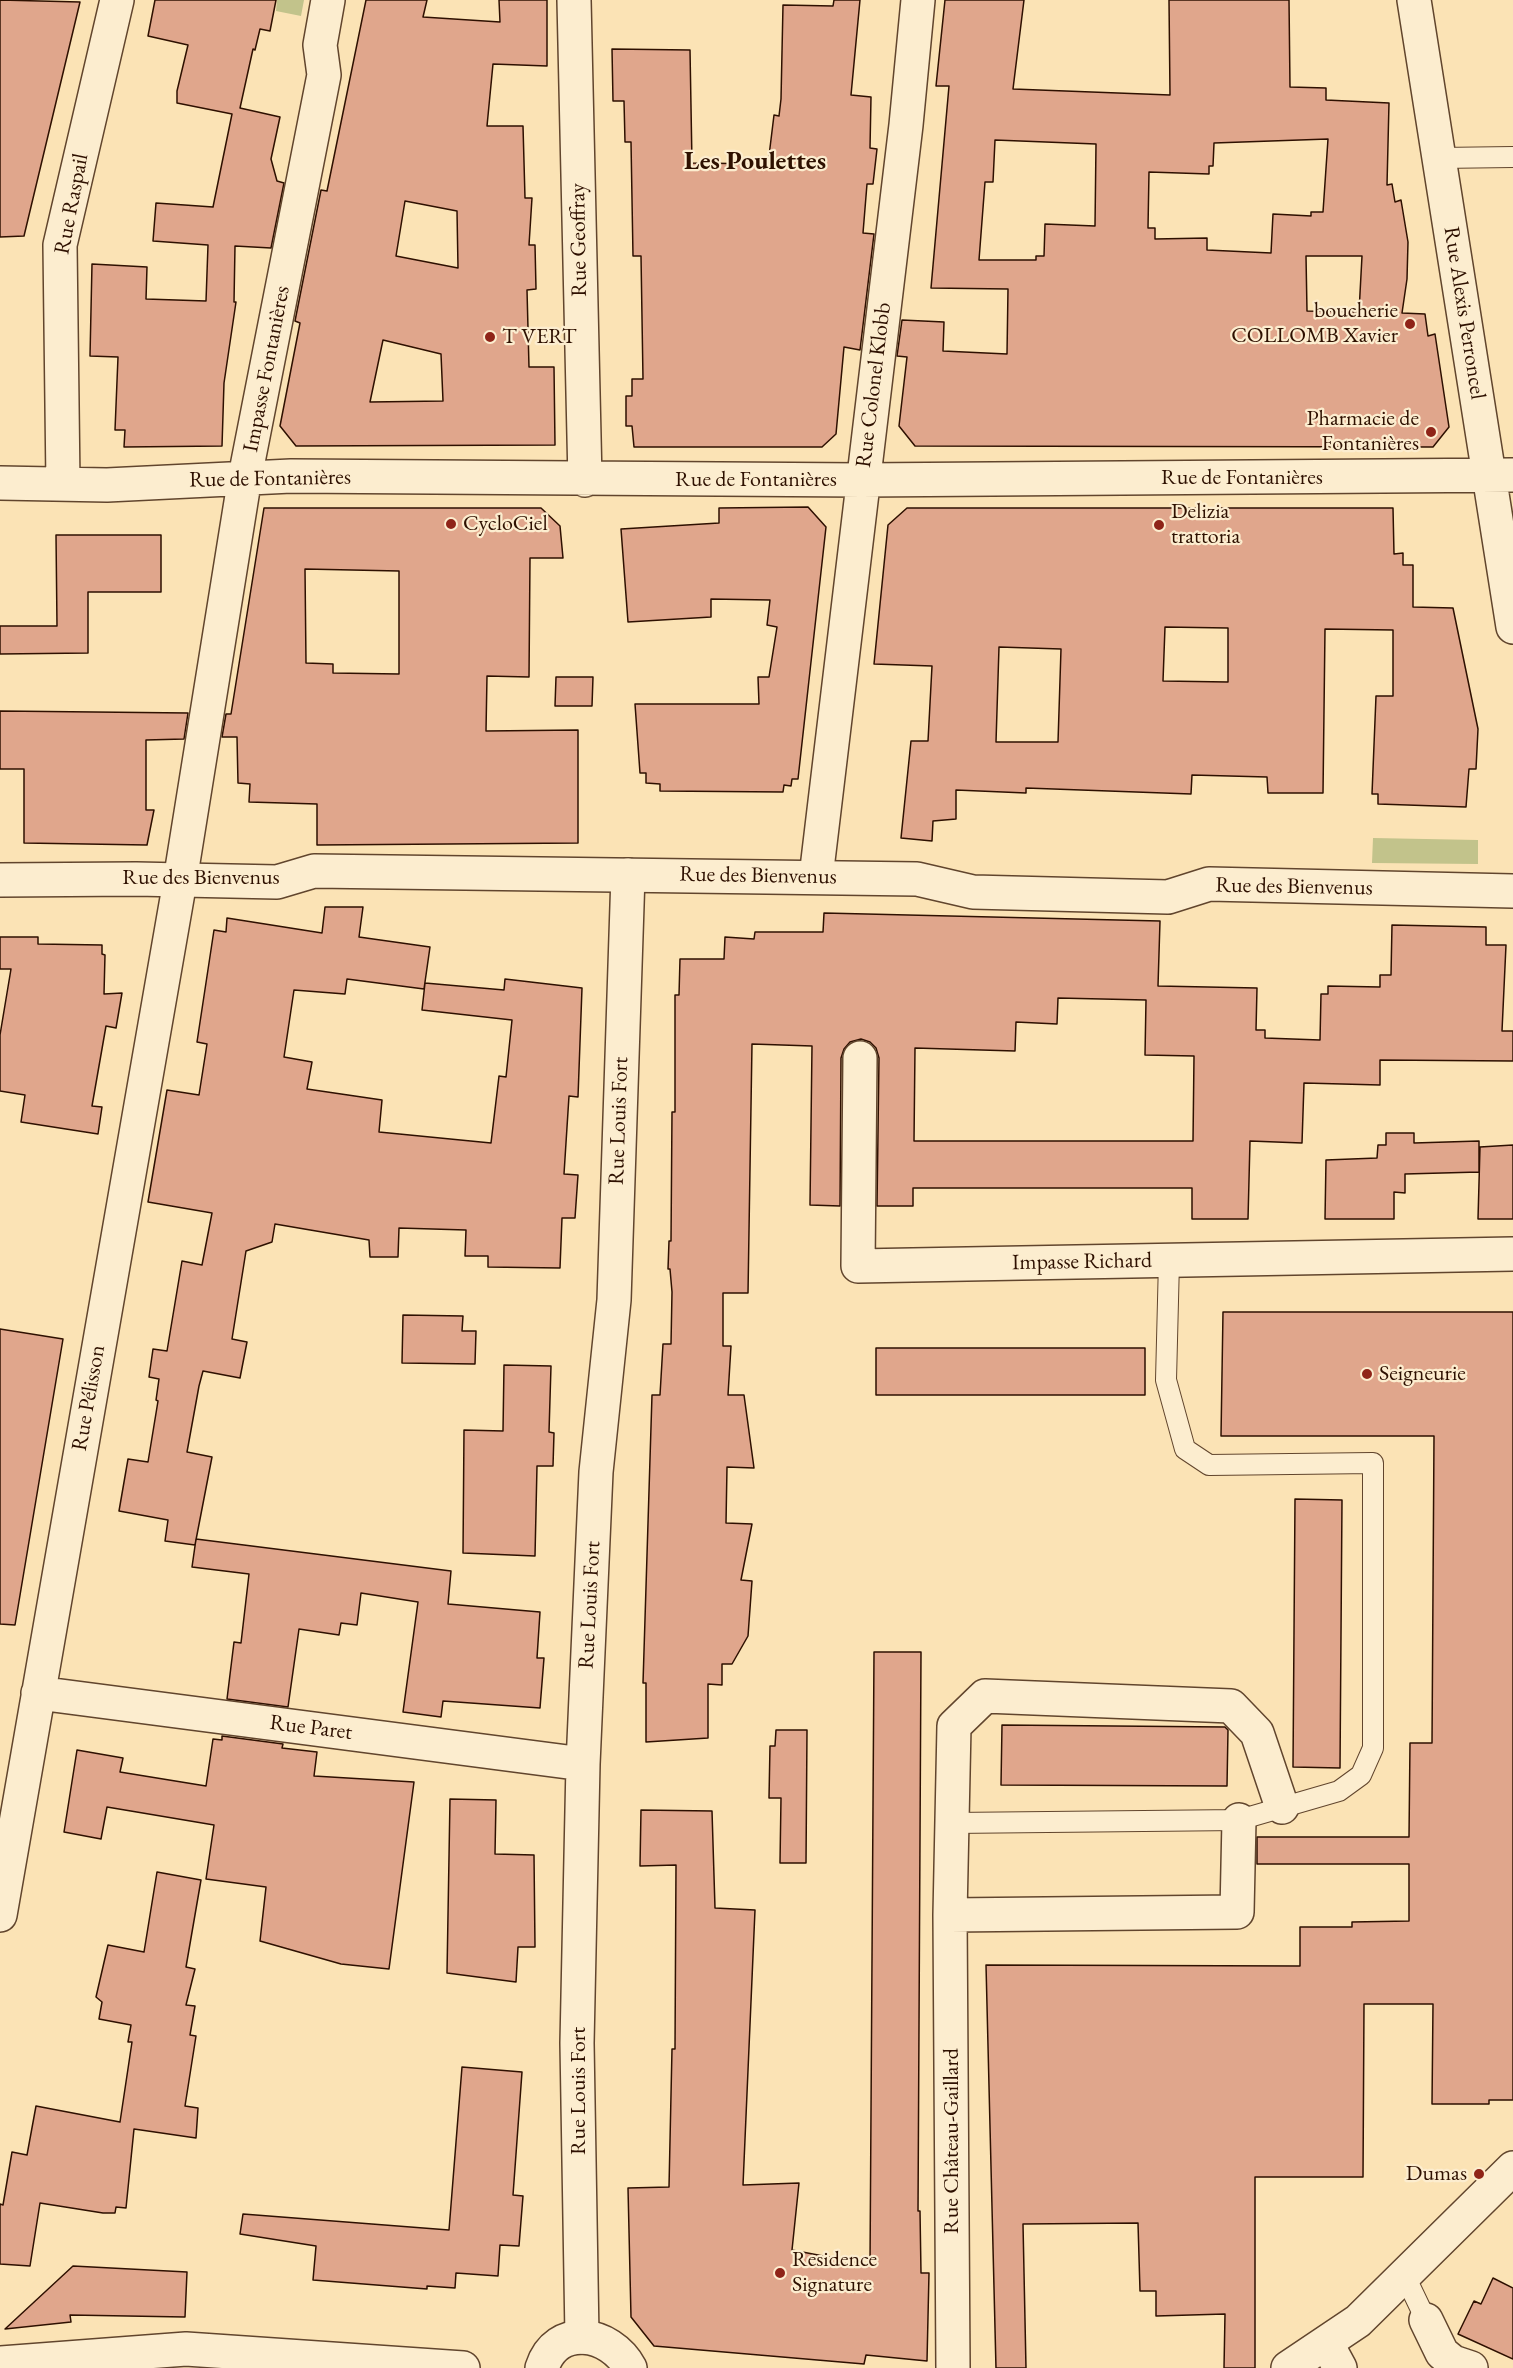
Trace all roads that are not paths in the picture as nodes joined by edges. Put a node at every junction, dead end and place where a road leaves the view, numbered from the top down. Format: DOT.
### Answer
graph roads {
  1 [pos="117,0"];
  2 [pos="328,0"];
  3 [pos="574,0"];
  4 [pos="918,0"];
  5 [pos="1414,0"];
  6 [pos="1513,157"];
  7 [pos="1439,158"];
  8 [pos="1502,476"];
  9 [pos="245,477"];
  10 [pos="585,480"];
  11 [pos="862,480"];
  12 [pos="0,483"];
  13 [pos="63,484"];
  14 [pos="1513,627"];
  15 [pos="627,875"];
  16 [pos="816,877"];
  17 [pos="0,880"];
  18 [pos="180,880"];
  19 [pos="1513,891"];
  20 [pos="860,1058"];
  21 [pos="1513,1254"];
  22 [pos="1169,1261"];
  23 [pos="38,1693"];
  24 [pos="583,1764"];
  25 [pos="1282,1807"];
  26 [pos="1239,1820"];
  27 [pos="952,1823"];
  28 [pos="0,1915"];
  29 [pos="951,1915"];
  30 [pos="1513,2168"];
  31 [pos="1405,2276"];
  32 [pos="1426,2320"];
  33 [pos="582,2337"];
  34 [pos="1333,2356"];
  35 [pos="0,2363"];
  36 [pos="463,2368"];
  37 [pos="542,2368"];
  38 [pos="630,2368"];
  39 [pos="953,2368"];
  40 [pos="1288,2368"];
  41 [pos="1471,2368"];
  1 -- 13 [label="street, Rue Raspail"];
  2 -- 9 [label="street, Impasse Fontanières"];
  3 -- 10 [label="street, Rue Geoffray"];
  4 -- 11 [label="street, Rue Colonel Klobb"];
  5 -- 7 [label="street, Rue Alexis Perroncel"];
  6 -- 7 [label="lane"];
  7 -- 8 [label="street, Rue Alexis Perroncel"];
  8 -- 11 [label="street, Rue de Fontanières"];
  8 -- 14 [label="street, Rue Alexis Perroncel"];
  9 -- 10 [label="street, Rue de Fontanières"];
  9 -- 13 [label="street, Rue de Fontanières"];
  9 -- 18 [label="street, Impasse Fontanières"];
  10 -- 11 [label="street, Rue de Fontanières"];
  11 -- 16 [label="street, Rue Colonel Klobb"];
  12 -- 13 [label="street, Rue de Fontanières"];
  15 -- 16 [label="street, Rue des Bienvenus"];
  15 -- 18 [label="street, Rue des Bienvenus"];
  15 -- 24 [label="street, Rue Louis Fort"];
  16 -- 19 [label="street, Rue des Bienvenus"];
  17 -- 18 [label="street, Rue des Bienvenus"];
  18 -- 23 [label="street, Rue Pélisson"];
  20 -- 22 [label="street, Impasse Richard"];
  21 -- 22 [label="street, Impasse Richard"];
  22 -- 25 [label="lane"];
  23 -- 24 [label="street, Rue Paret"];
  23 -- 28 [label="street, Rue Pélisson"];
  24 -- 33 [label="street, Rue Louis Fort"];
  25 -- 26 [label="lane"];
  25 -- 27 [label="street, Rue Château-Gaillard"];
  26 -- 27 [label="lane"];
  26 -- 29 [label="street"];
  27 -- 29 [label="street, Rue Château-Gaillard"];
  29 -- 39 [label="street, Rue Château-Gaillard"];
  30 -- 31 [label="street"];
  31 -- 32 [label="lane"];
  31 -- 34 [label="street"];
  32 -- 41 [label="street"];
  33 -- 37 [label="street"];
  33 -- 38 [label="street"];
  34 -- 40 [label="street"];
  35 -- 36 [label="street"];
}
